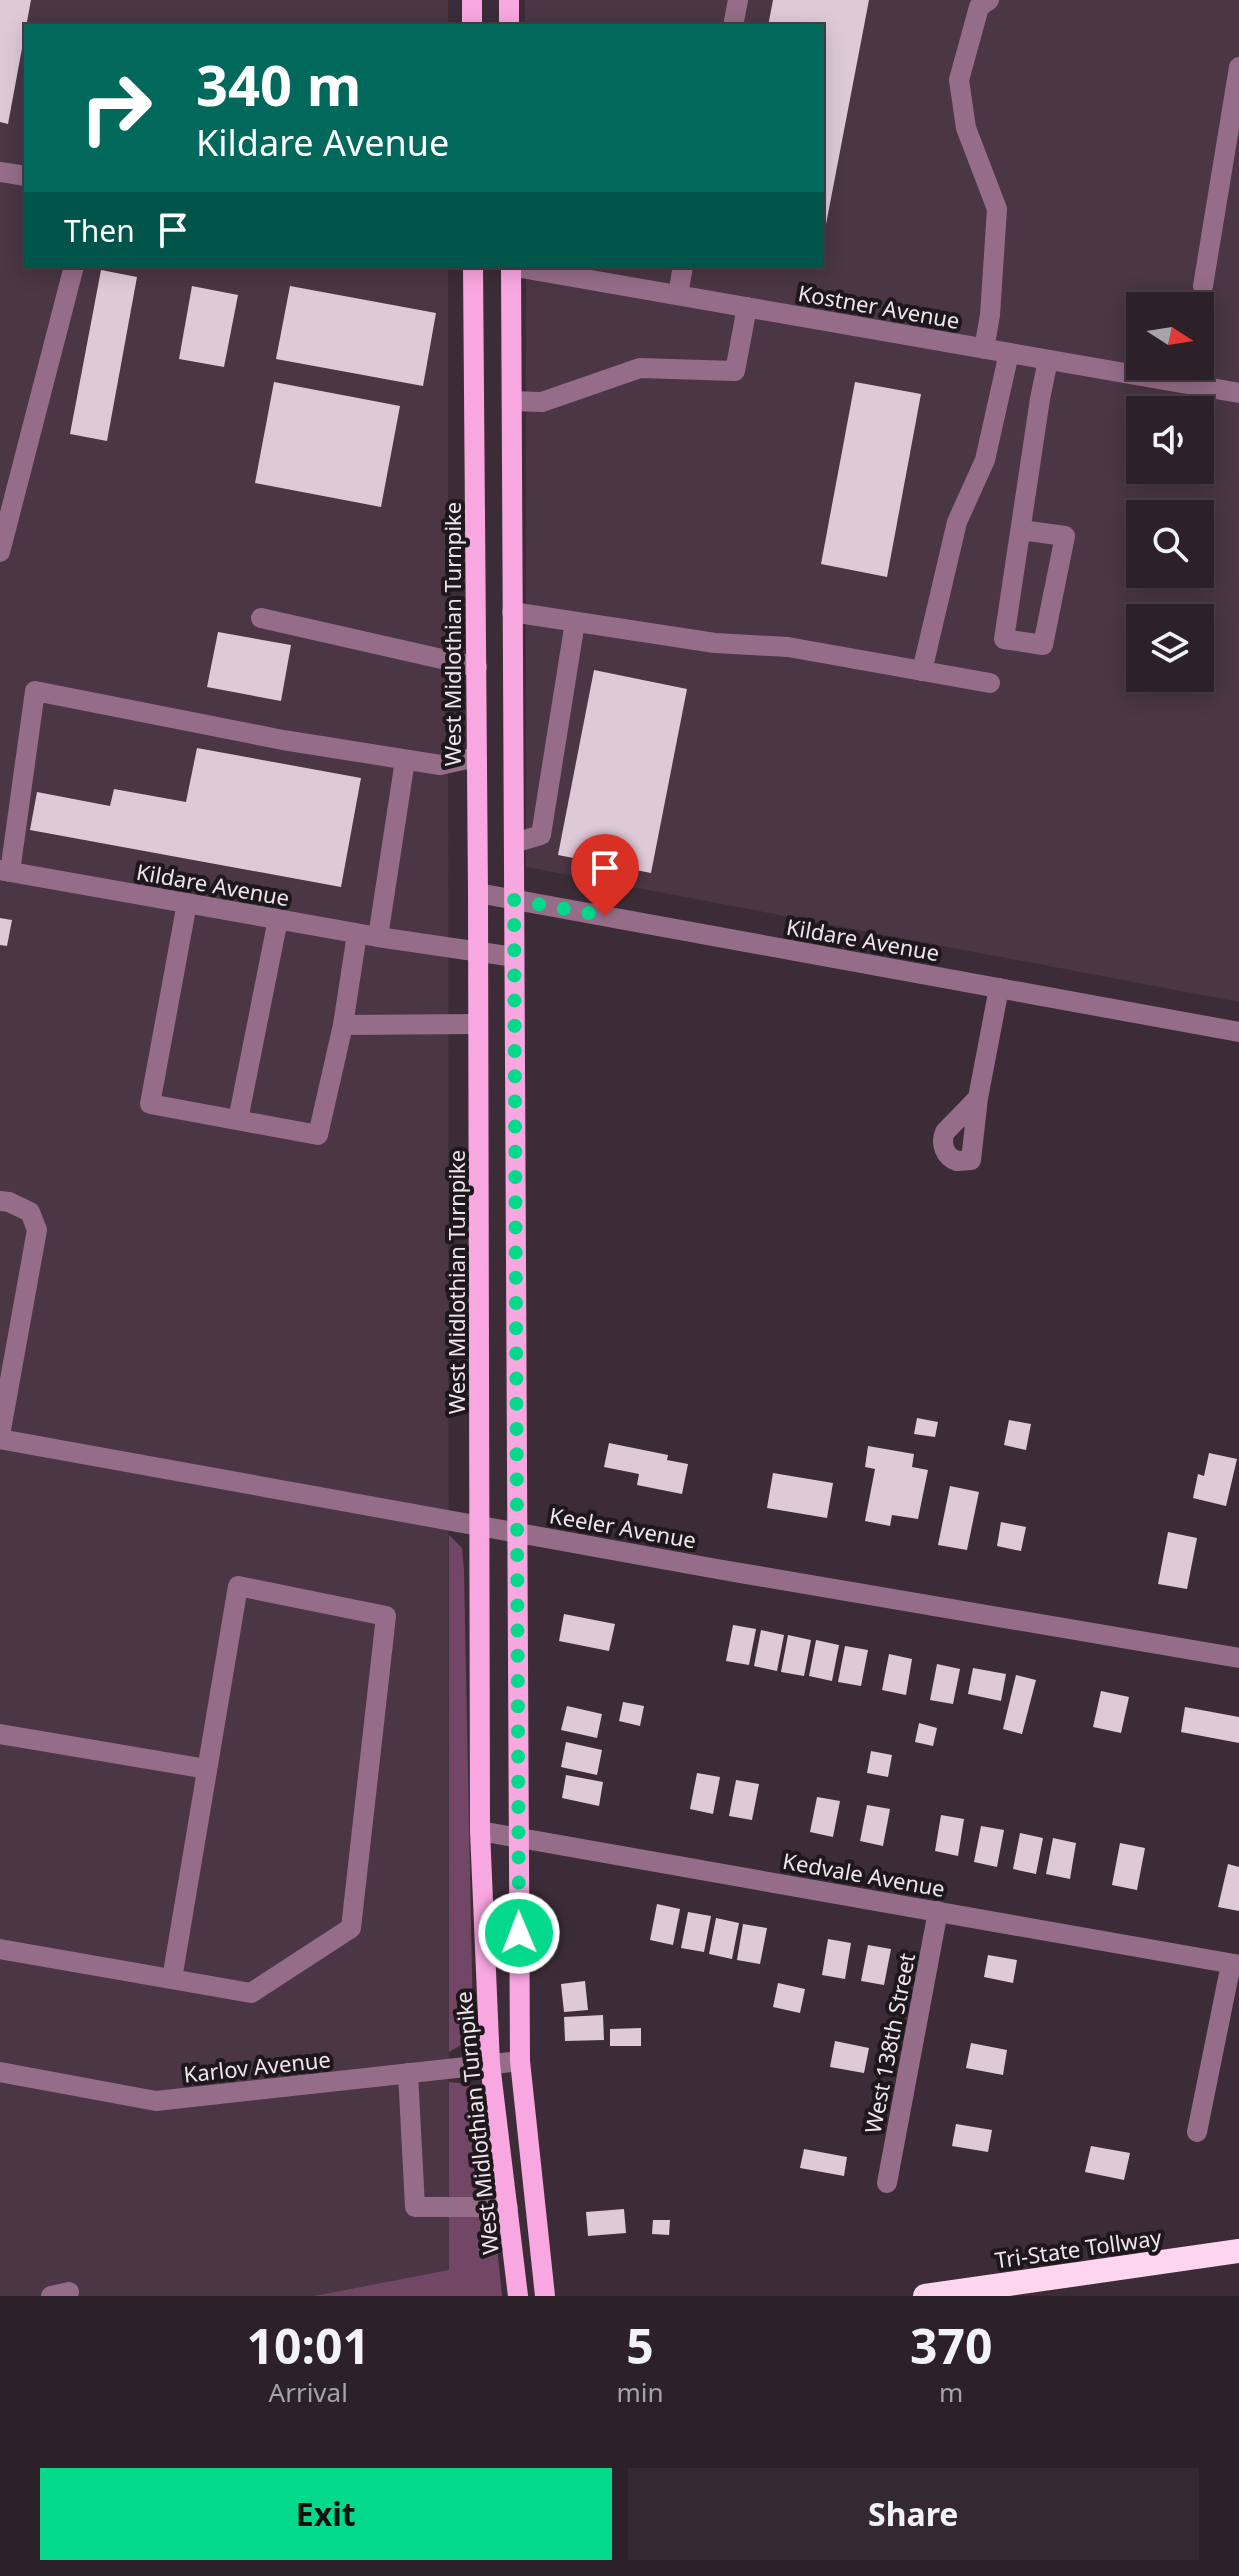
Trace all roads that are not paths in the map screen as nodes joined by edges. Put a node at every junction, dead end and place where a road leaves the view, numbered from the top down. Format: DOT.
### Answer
graph roads {
  1 [pos="472,0"];
  2 [pos="509,0"];
  3 [pos="738,0"];
  4 [pos="989,0"];
  5 [pos="472,24"];
  6 [pos="509,24"];
  7 [pos="733,24"];
  8 [pos="1239,67"];
  9 [pos="1233,144"];
  10 [pos="0,172"];
  11 [pos="24,176"];
  12 [pos="73,268"];
  13 [pos="473,268"];
  14 [pos="511,268"];
  15 [pos="523,268"];
  16 [pos="683,268"];
  17 [pos="1203,286"];
  18 [pos="678,295"];
  19 [pos="747,307"];
  20 [pos="984,349"];
  21 [pos="1009,353"];
  22 [pos="1048,360"];
  23 [pos="1239,393"];
  24 [pos="512,401"];
  25 [pos="1021,530"];
  26 [pos="0,552"];
  27 [pos="512,612"];
  28 [pos="261,618"];
  29 [pos="575,622"];
  30 [pos="477,667"];
  31 [pos="922,671"];
  32 [pos="990,683"];
  33 [pos="477,757"];
  34 [pos="405,760"];
  35 [pos="514,843"];
  36 [pos="5,871"];
  37 [pos="478,893"];
  38 [pos="514,900"];
  39 [pos="187,903"];
  40 [pos="278,919"];
  41 [pos="357,934"];
  42 [pos="378,937"];
  43 [pos="478,952"];
  44 [pos="514,957"];
  45 [pos="999,988"];
  46 [pos="478,1024"];
  47 [pos="343,1025"];
  48 [pos="1239,1032"];
  49 [pos="978,1098"];
  50 [pos="238,1120"];
  51 [pos="0,1201"];
  52 [pos="0,1437"];
  53 [pos="481,1526"];
  54 [pos="517,1532"];
  55 [pos="1239,1658"];
  56 [pos="0,1734"];
  57 [pos="207,1769"];
  58 [pos="480,1831"];
  59 [pos="517,1837"];
  60 [pos="938,1911"];
  61 [pos="0,1949"];
  62 [pos="1235,1964"];
  63 [pos="172,1979"];
  64 [pos="520,2061"];
  65 [pos="490,2064"];
  66 [pos="0,2072"];
  67 [pos="408,2073"];
  68 [pos="1197,2132"];
  69 [pos="887,2183"];
  70 [pos="508,2207"];
  71 [pos="1239,2251"];
  72 [pos="518,2296"];
  73 [pos="545,2296"];
  74 [pos="925,2296"];
  1 -- 5 [label="main road"];
  2 -- 6 [label="main road"];
  3 -- 7 [label="street"];
  4 -- 20 [label="street"];
  8 -- 9 [label="street"];
  9 -- 17 [label="street"];
  10 -- 11 [label="street"];
  12 -- 26 [label="street"];
  13 -- 30 [label="main road, West Midlothian Turnpike"];
  14 -- 24 [label="main road"];
  15 -- 18 [label="street, Kostner Avenue"];
  16 -- 18 [label="street"];
  18 -- 19 [label="street, Kostner Avenue"];
  19 -- 20 [label="street, Kostner Avenue"];
  19 -- 24 [label="street"];
  20 -- 21 [label="street, Kostner Avenue"];
  21 -- 22 [label="street, Kostner Avenue"];
  21 -- 31 [label="street"];
  22 -- 23 [label="street, Kostner Avenue"];
  22 -- 25 [label="street"];
  24 -- 27 [label="main road"];
  25 -- 25 [label="street"];
  27 -- 29 [label="street"];
  27 -- 35 [label="main road"];
  28 -- 30 [label="street"];
  29 -- 31 [label="street"];
  29 -- 35 [label="street"];
  30 -- 33 [label="main road, West Midlothian Turnpike"];
  31 -- 32 [label="street"];
  33 -- 34 [label="street"];
  33 -- 37 [label="main road, West Midlothian Turnpike"];
  34 -- 36 [label="street"];
  34 -- 42 [label="street"];
  35 -- 38 [label="main road"];
  36 -- 39 [label="street, Kildare Avenue"];
  37 -- 38 [label="street, Kildare Avenue"];
  37 -- 43 [label="main road, West Midlothian Turnpike"];
  38 -- 44 [label="main road"];
  38 -- 45 [label="street, Kildare Avenue"];
  39 -- 40 [label="street, Kildare Avenue"];
  39 -- 50 [label="street"];
  40 -- 41 [label="street, Kildare Avenue"];
  40 -- 50 [label="street"];
  41 -- 42 [label="street, Kildare Avenue"];
  41 -- 47 [label="street"];
  42 -- 43 [label="street, Kildare Avenue"];
  43 -- 44 [label="street, Kildare Avenue"];
  43 -- 46 [label="main road, West Midlothian Turnpike"];
  44 -- 54 [label="main road"];
  45 -- 48 [label="street, Kildare Avenue"];
  45 -- 49 [label="street"];
  46 -- 47 [label="street"];
  46 -- 53 [label="main road, West Midlothian Turnpike"];
  47 -- 50 [label="street"];
  51 -- 52 [label="street"];
  52 -- 53 [label="street, Keeler Avenue"];
  53 -- 54 [label="street, Keeler Avenue"];
  53 -- 58 [label="main road, West Midlothian Turnpike"];
  54 -- 55 [label="street, Keeler Avenue"];
  54 -- 59 [label="main road"];
  56 -- 57 [label="street"];
  57 -- 63 [label="street"];
  57 -- 63 [label="street"];
  58 -- 59 [label="street, Kedvale Avenue"];
  58 -- 65 [label="main road, West Midlothian Turnpike"];
  59 -- 60 [label="street, Kedvale Avenue"];
  59 -- 64 [label="main road"];
  60 -- 62 [label="street, Kedvale Avenue"];
  60 -- 69 [label="street, West 138th Street"];
  61 -- 63 [label="street"];
  62 -- 68 [label="street"];
  64 -- 65 [label="street, Karlov Avenue"];
  64 -- 73 [label="main road"];
  65 -- 67 [label="street, Karlov Avenue"];
  65 -- 70 [label="main road, West Midlothian Turnpike"];
  66 -- 67 [label="street, Karlov Avenue"];
  67 -- 70 [label="street"];
  70 -- 72 [label="main road, West Midlothian Turnpike"];
  71 -- 74 [label="highway, Tri-State Tollway"];
}
